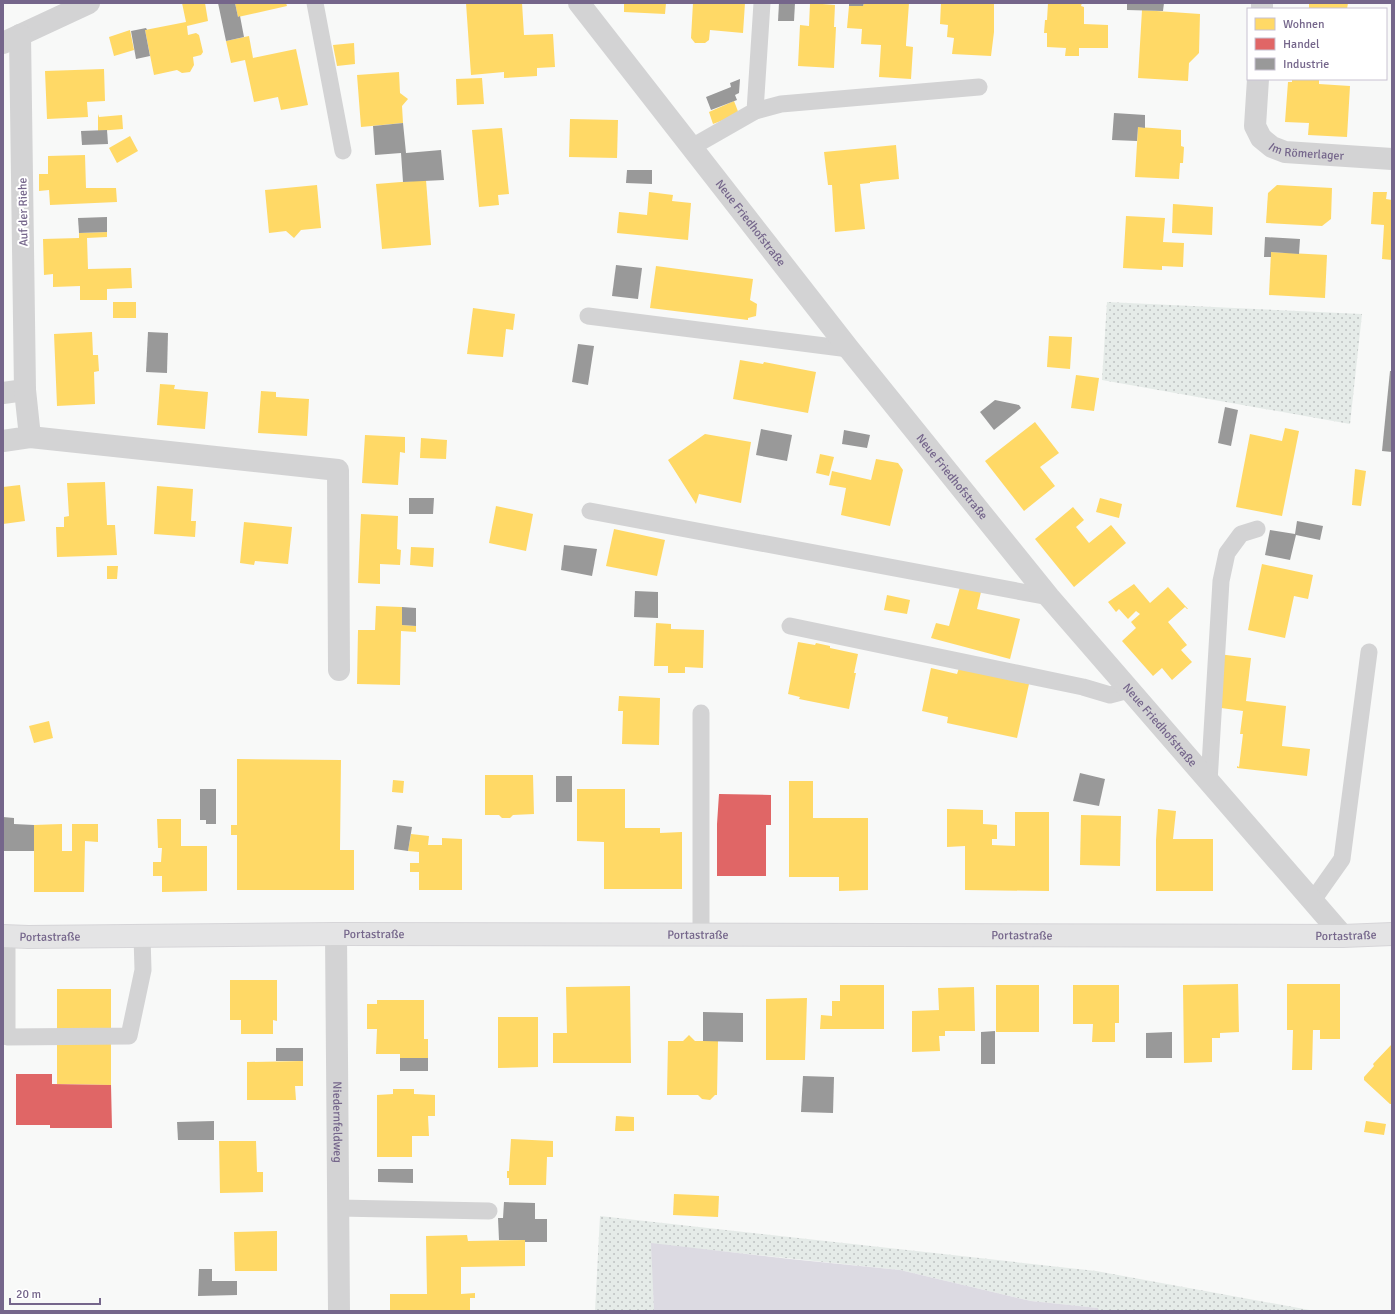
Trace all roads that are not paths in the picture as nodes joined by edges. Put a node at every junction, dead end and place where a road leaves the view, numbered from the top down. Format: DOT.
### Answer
graph roads {
  1 [pos="89,3"];
  2 [pos="315,3"];
  3 [pos="579,3"];
  4 [pos="762,3"];
  5 [pos="12,39"];
  6 [pos="1258,80"];
  7 [pos="979,87"];
  8 [pos="755,111"];
  9 [pos="692,147"];
  10 [pos="343,151"];
  11 [pos="1392,159"];
  12 [pos="588,316"];
  13 [pos="849,349"];
  14 [pos="25,390"];
  15 [pos="3,393"];
  16 [pos="30,437"];
  17 [pos="3,441"];
  18 [pos="590,511"];
  19 [pos="1257,529"];
  20 [pos="1049,597"];
  21 [pos="790,626"];
  22 [pos="1369,652"];
  23 [pos="339,670"];
  24 [pos="1129,690"];
  25 [pos="701,713"];
  26 [pos="1209,782"];
  27 [pos="1312,900"];
  28 [pos="336,934"];
  29 [pos="701,934"];
  30 [pos="1392,934"];
  31 [pos="5,936"];
  32 [pos="142,936"];
  33 [pos="1343,936"];
  34 [pos="338,1208"];
  35 [pos="489,1211"];
  36 [pos="339,1311"];
  1 -- 5 [label="street"];
  2 -- 10 [label="lane"];
  3 -- 9 [label="street, Neue Friedhofstraße"];
  4 -- 8 [label="lane"];
  5 -- 14 [label="street, Auf der Riehe"];
  6 -- 11 [label="street, Im Römerlager"];
  7 -- 8 [label="lane"];
  8 -- 9 [label="lane"];
  9 -- 13 [label="street, Neue Friedhofstraße"];
  12 -- 13 [label="lane"];
  13 -- 20 [label="street, Neue Friedhofstraße"];
  14 -- 15 [label="street"];
  14 -- 16 [label="street, Auf der Riehe"];
  16 -- 17 [label="street"];
  16 -- 23 [label="street"];
  18 -- 20 [label="lane"];
  19 -- 26 [label="lane"];
  20 -- 24 [label="street, Neue Friedhofstraße"];
  21 -- 24 [label="lane"];
  22 -- 27 [label="lane"];
  24 -- 26 [label="street, Neue Friedhofstraße"];
  25 -- 29 [label="lane"];
  26 -- 27 [label="street, Neue Friedhofstraße"];
  27 -- 33 [label="street, Neue Friedhofstraße"];
  28 -- 29 [label="main road, Portastraße"];
  28 -- 32 [label="main road, Portastraße"];
  28 -- 34 [label="street, Niedernfeldweg"];
  29 -- 33 [label="main road, Portastraße"];
  30 -- 33 [label="main road, Portastraße"];
  31 -- 32 [label="main road, Portastraße"];
  31 -- 32 [label="lane"];
  34 -- 35 [label="lane"];
  34 -- 36 [label="street, Niedernfeldweg"];
}
